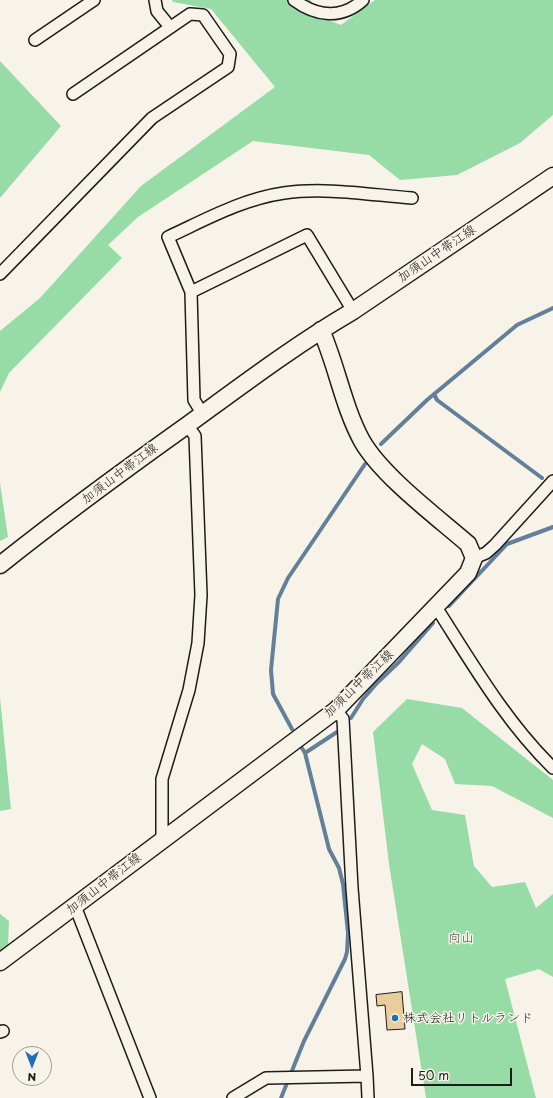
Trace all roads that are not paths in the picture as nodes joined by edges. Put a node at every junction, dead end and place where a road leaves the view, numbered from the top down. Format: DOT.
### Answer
graph roads {
  1 [pos="94,0"];
  2 [pos="155,0"];
  3 [pos="294,0"];
  4 [pos="363,0"];
  5 [pos="170,27"];
  6 [pos="35,40"];
  7 [pos="73,94"];
  8 [pos="553,176"];
  9 [pos="412,198"];
  10 [pos="0,274"];
  11 [pos="192,292"];
  12 [pos="353,311"];
  13 [pos="321,330"];
  14 [pos="202,413"];
  15 [pos="187,425"];
  16 [pos="553,481"];
  17 [pos="474,558"];
  18 [pos="0,565"];
  19 [pos="436,607"];
  20 [pos="336,710"];
  21 [pos="553,768"];
  22 [pos="162,840"];
  23 [pos="76,906"];
  24 [pos="0,962"];
  25 [pos="367,1076"];
  26 [pos="150,1098"];
  27 [pos="233,1098"];
  28 [pos="368,1098"];
  1 -- 6 [label="street"];
  2 -- 5 [label="street"];
  3 -- 4 [label="street"];
  5 -- 7 [label="street"];
  5 -- 10 [label="street"];
  8 -- 12 [label="main road, 加須山中帯江線"];
  9 -- 11 [label="street"];
  11 -- 12 [label="street"];
  11 -- 14 [label="street"];
  12 -- 13 [label="main road, 加須山中帯江線"];
  13 -- 14 [label="main road, 加須山中帯江線"];
  13 -- 17 [label="main road"];
  14 -- 15 [label="main road, 加須山中帯江線"];
  15 -- 18 [label="main road, 加須山中帯江線"];
  15 -- 22 [label="street"];
  16 -- 17 [label="street"];
  17 -- 19 [label="main road, 加須山中帯江線"];
  19 -- 20 [label="main road, 加須山中帯江線"];
  19 -- 21 [label="street"];
  20 -- 22 [label="main road, 加須山中帯江線"];
  20 -- 25 [label="street"];
  22 -- 23 [label="main road, 加須山中帯江線"];
  23 -- 24 [label="main road, 加須山中帯江線"];
  23 -- 26 [label="street"];
  25 -- 27 [label="street"];
  25 -- 28 [label="street"];
}
